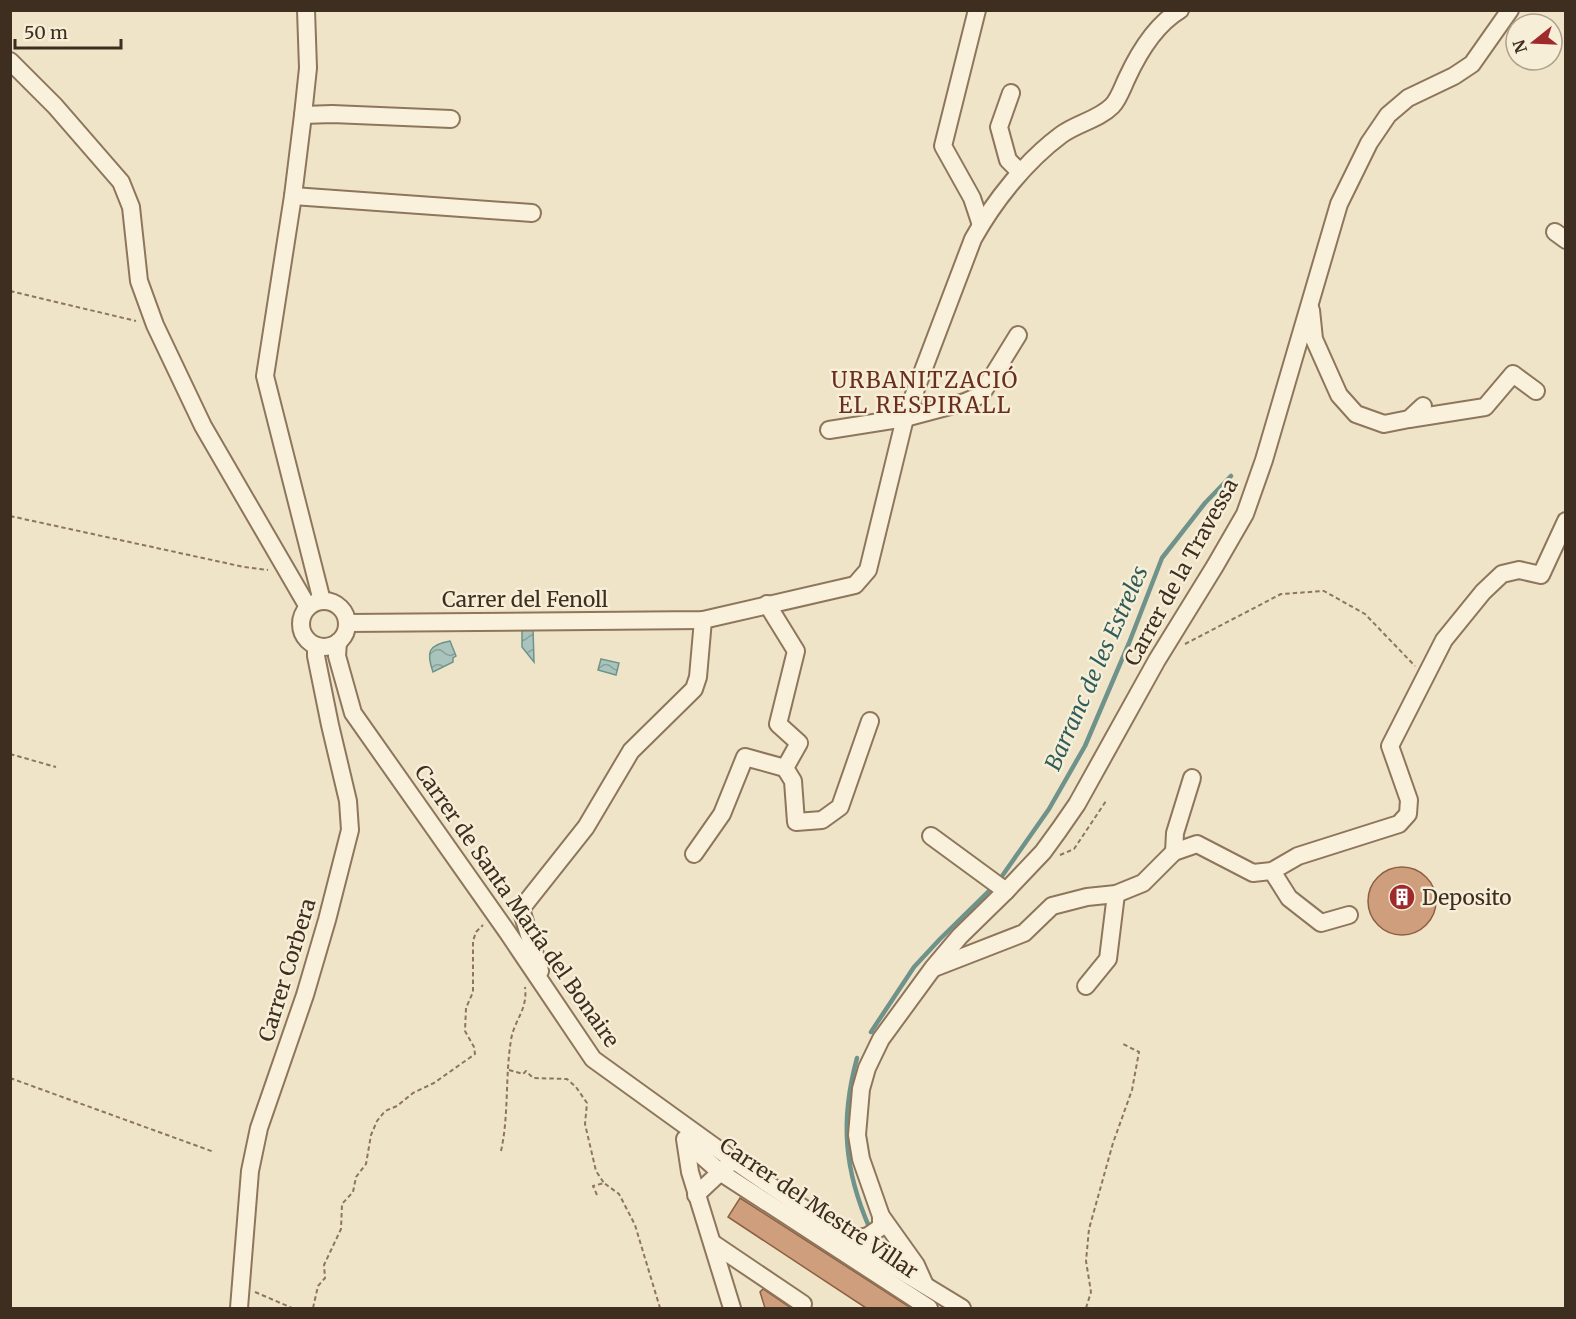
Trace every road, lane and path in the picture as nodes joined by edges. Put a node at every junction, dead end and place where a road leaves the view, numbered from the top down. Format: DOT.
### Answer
graph roads {
  1 [pos="306,10"];
  2 [pos="977,10"];
  3 [pos="1180,10"];
  4 [pos="1510,10"];
  5 [pos="10,61"];
  6 [pos="1011,93"];
  7 [pos="303,115"];
  8 [pos="451,119"];
  9 [pos="1020,172"];
  10 [pos="293,195"];
  11 [pos="532,213"];
  12 [pos="981,225"];
  13 [pos="10,291"];
  14 [pos="1310,303"];
  15 [pos="155,325"];
  16 [pos="1018,335"];
  17 [pos="1536,391"];
  18 [pos="1423,406"];
  19 [pos="905,418"];
  20 [pos="1409,419"];
  21 [pos="829,430"];
  22 [pos="10,516"];
  23 [pos="1566,520"];
  24 [pos="288,573"];
  25 [pos="315,604"];
  26 [pos="767,604"];
  27 [pos="703,620"];
  28 [pos="347,623"];
  29 [pos="338,642"];
  30 [pos="1186,644"];
  31 [pos="316,646"];
  32 [pos="1425,676"];
  33 [pos="870,720"];
  34 [pos="10,754"];
  35 [pos="56,767"];
  36 [pos="785,768"];
  37 [pos="1192,778"];
  38 [pos="1106,801"];
  39 [pos="931,836"];
  40 [pos="1043,852"];
  41 [pos="1174,852"];
  42 [pos="694,854"];
  43 [pos="1272,871"];
  44 [pos="1006,891"];
  45 [pos="1116,894"];
  46 [pos="492,910"];
  47 [pos="1349,915"];
  48 [pos="530,964"];
  49 [pos="933,968"];
  50 [pos="1086,986"];
  51 [pos="546,991"];
  52 [pos="1120,1043"];
  53 [pos="509,1070"];
  54 [pos="10,1078"];
  55 [pos="682,1124"];
  56 [pos="686,1142"];
  57 [pos="501,1151"];
  58 [pos="214,1152"];
  59 [pos="733,1160"];
  60 [pos="720,1172"];
  61 [pos="604,1183"];
  62 [pos="597,1195"];
  63 [pos="696,1195"];
  64 [pos="881,1222"];
  65 [pos="850,1240"];
  66 [pos="897,1240"];
  67 [pos="714,1244"];
  68 [pos="884,1260"];
  69 [pos="925,1285"];
  70 [pos="242,1286"];
  71 [pos="805,1307"];
  72 [pos="239,1308"];
  73 [pos="292,1308"];
  74 [pos="313,1308"];
  75 [pos="660,1308"];
  76 [pos="732,1308"];
  77 [pos="929,1308"];
  78 [pos="962,1308"];
  79 [pos="1086,1308"];
  1 -- 7 [label="street"];
  2 -- 12 [label="street"];
  3 -- 9 [label="street, Carrer del Fenoll"];
  4 -- 14 [label="street, Carrer de la Travessa"];
  5 -- 15 [label="street"];
  6 -- 9 [label="street"];
  7 -- 8 [label="street"];
  7 -- 10 [label="street"];
  9 -- 12 [label="street, Carrer del Fenoll"];
  10 -- 11 [label="street"];
  10 -- 25 [label="street"];
  12 -- 19 [label="street, Carrer del Fenoll"];
  13 -- 15 [label="path"];
  14 -- 20 [label="street"];
  14 -- 40 [label="street, Carrer de la Travessa"];
  15 -- 24 [label="street"];
  16 -- 19 [label="street"];
  17 -- 20 [label="street"];
  18 -- 20 [label="street"];
  19 -- 21 [label="street"];
  19 -- 26 [label="street, Carrer del Fenoll"];
  22 -- 24 [label="path"];
  23 -- 32 [label="street"];
  24 -- 25 [label="street"];
  25 -- 28 [label="street"];
  25 -- 31 [label="street"];
  26 -- 27 [label="street, Carrer del Fenoll"];
  26 -- 36 [label="street"];
  27 -- 28 [label="street, Carrer del Fenoll"];
  27 -- 51 [label="street"];
  28 -- 29 [label="street"];
  29 -- 31 [label="street"];
  29 -- 46 [label="street, Carrer de Santa María del Bonaire"];
  30 -- 32 [label="path"];
  31 -- 70 [label="street, Carrer Corbera"];
  32 -- 43 [label="street"];
  33 -- 36 [label="street"];
  34 -- 35 [label="path"];
  36 -- 42 [label="street"];
  37 -- 41 [label="street"];
  38 -- 40 [label="path"];
  39 -- 44 [label="street"];
  40 -- 44 [label="street, Carrer de la Travessa"];
  41 -- 43 [label="street"];
  41 -- 45 [label="street"];
  43 -- 47 [label="street"];
  44 -- 49 [label="street, Carrer de la Travessa"];
  45 -- 49 [label="street"];
  45 -- 50 [label="street"];
  46 -- 48 [label="street, Carrer de Santa María del Bonaire"];
  46 -- 74 [label="path"];
  48 -- 51 [label="street, Carrer de Santa María del Bonaire"];
  48 -- 53 [label="path"];
  49 -- 64 [label="street, Carrer de la Travessa"];
  51 -- 55 [label="street, Carrer de Santa María del Bonaire"];
  52 -- 79 [label="path"];
  53 -- 57 [label="path"];
  53 -- 61 [label="path"];
  54 -- 58 [label="path"];
  55 -- 56 [label="street"];
  55 -- 59 [label="street, Carrer de Santa María del Bonaire"];
  56 -- 60 [label="street, Carrer del Mestre Villar"];
  56 -- 63 [label="street"];
  59 -- 60 [label="street"];
  59 -- 65 [label="street, Carrer de Santa María del Bonaire"];
  60 -- 63 [label="street"];
  60 -- 77 [label="street, Carrer del Mestre Villar"];
  61 -- 62 [label="path"];
  61 -- 75 [label="path"];
  63 -- 67 [label="street"];
  64 -- 65 [label="street"];
  64 -- 66 [label="street, Carrer de la Travessa"];
  64 -- 68 [label="street, Carrer de la Travessa"];
  65 -- 68 [label="street, Carrer de Santa María del Bonaire"];
  66 -- 68 [label="street"];
  66 -- 69 [label="street, Carrer de la Travessa"];
  67 -- 71 [label="street"];
  67 -- 76 [label="street"];
  68 -- 69 [label="street, Carrer de Santa María del Bonaire"];
  69 -- 78 [label="street, Carrer de Santa María del Bonaire"];
  70 -- 72 [label="street, Carrer Corbera"];
  70 -- 73 [label="path"];
}
